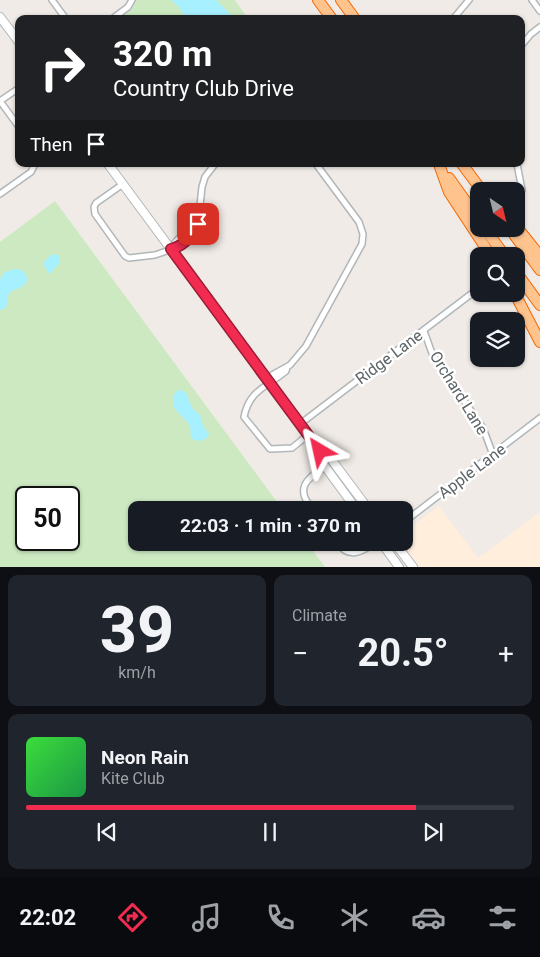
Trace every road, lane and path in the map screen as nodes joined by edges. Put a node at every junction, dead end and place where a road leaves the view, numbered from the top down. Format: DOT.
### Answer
graph roads {
  1 [pos="52,0"];
  2 [pos="132,0"];
  3 [pos="318,0"];
  4 [pos="341,0"];
  5 [pos="469,0"];
  6 [pos="532,0"];
  7 [pos="540,12"];
  8 [pos="63,15"];
  9 [pos="117,15"];
  10 [pos="329,15"];
  11 [pos="352,15"];
  12 [pos="456,15"];
  13 [pos="0,17"];
  14 [pos="540,27"];
  15 [pos="15,37"];
  16 [pos="525,41"];
  17 [pos="15,91"];
  18 [pos="0,101"];
  19 [pos="15,122"];
  20 [pos="34,167"];
  21 [pos="110,167"];
  22 [pos="213,167"];
  23 [pos="318,167"];
  24 [pos="440,167"];
  25 [pos="440,167"];
  26 [pos="464,167"];
  27 [pos="518,167"];
  28 [pos="471,176"];
  29 [pos="475,182"];
  30 [pos="477,182"];
  31 [pos="520,182"];
  32 [pos="123,184"];
  33 [pos="0,194"];
  34 [pos="470,208"];
  35 [pos="525,237"];
  36 [pos="517,238"];
  37 [pos="485,247"];
  38 [pos="171,249"];
  39 [pos="540,256"];
  40 [pos="540,270"];
  41 [pos="525,284"];
  42 [pos="470,295"];
  43 [pos="519,302"];
  44 [pos="540,305"];
  45 [pos="424,331"];
  46 [pos="540,342"];
  47 [pos="269,382"];
  48 [pos="540,418"];
  49 [pos="300,424"];
  50 [pos="308,435"];
  51 [pos="320,451"];
  52 [pos="493,455"];
  53 [pos="325,466"];
  54 [pos="306,501"];
  55 [pos="350,501"];
  56 [pos="362,501"];
  57 [pos="413,515"];
  58 [pos="345,551"];
  59 [pos="363,551"];
  60 [pos="386,551"];
  61 [pos="401,551"];
  62 [pos="399,567"];
  63 [pos="413,567"];
  1 -- 8 [label="street"];
  2 -- 9 [label="street"];
  3 -- 10 [label="highway"];
  4 -- 11 [label="highway"];
  5 -- 12 [label="street"];
  6 -- 7 [label="street"];
  13 -- 15 [label="main road"];
  14 -- 16 [label="street"];
  17 -- 18 [label="street"];
  18 -- 19 [label="street"];
  20 -- 33 [label="street"];
  21 -- 32 [label="main road"];
  22 -- 38 [label="street"];
  23 -- 47 [label="street"];
  24 -- 34 [label="highway"];
  25 -- 37 [label="highway"];
  26 -- 28 [label="highway"];
  27 -- 31 [label="street"];
  28 -- 29 [label="highway"];
  28 -- 30 [label="highway"];
  32 -- 38 [label="main road"];
  32 -- 38 [label="street"];
  35 -- 39 [label="highway"];
  36 -- 40 [label="highway"];
  38 -- 47 [label="main road"];
  41 -- 44 [label="highway"];
  42 -- 45 [label="street, Ridge Lane"];
  43 -- 46 [label="highway"];
  45 -- 49 [label="street, Ridge Lane"];
  45 -- 52 [label="street, Orchard Lane"];
  47 -- 49 [label="main road"];
  47 -- 50 [label="street"];
  48 -- 52 [label="street, Apple Lane"];
  49 -- 50 [label="main road"];
  50 -- 51 [label="main road"];
  51 -- 53 [label="main road"];
  51 -- 56 [label="main road"];
  52 -- 57 [label="street, Apple Lane"];
  53 -- 54 [label="street"];
  53 -- 55 [label="main road"];
  58 -- 59 [label="street"];
  60 -- 62 [label="main road"];
  61 -- 63 [label="main road"];
}
